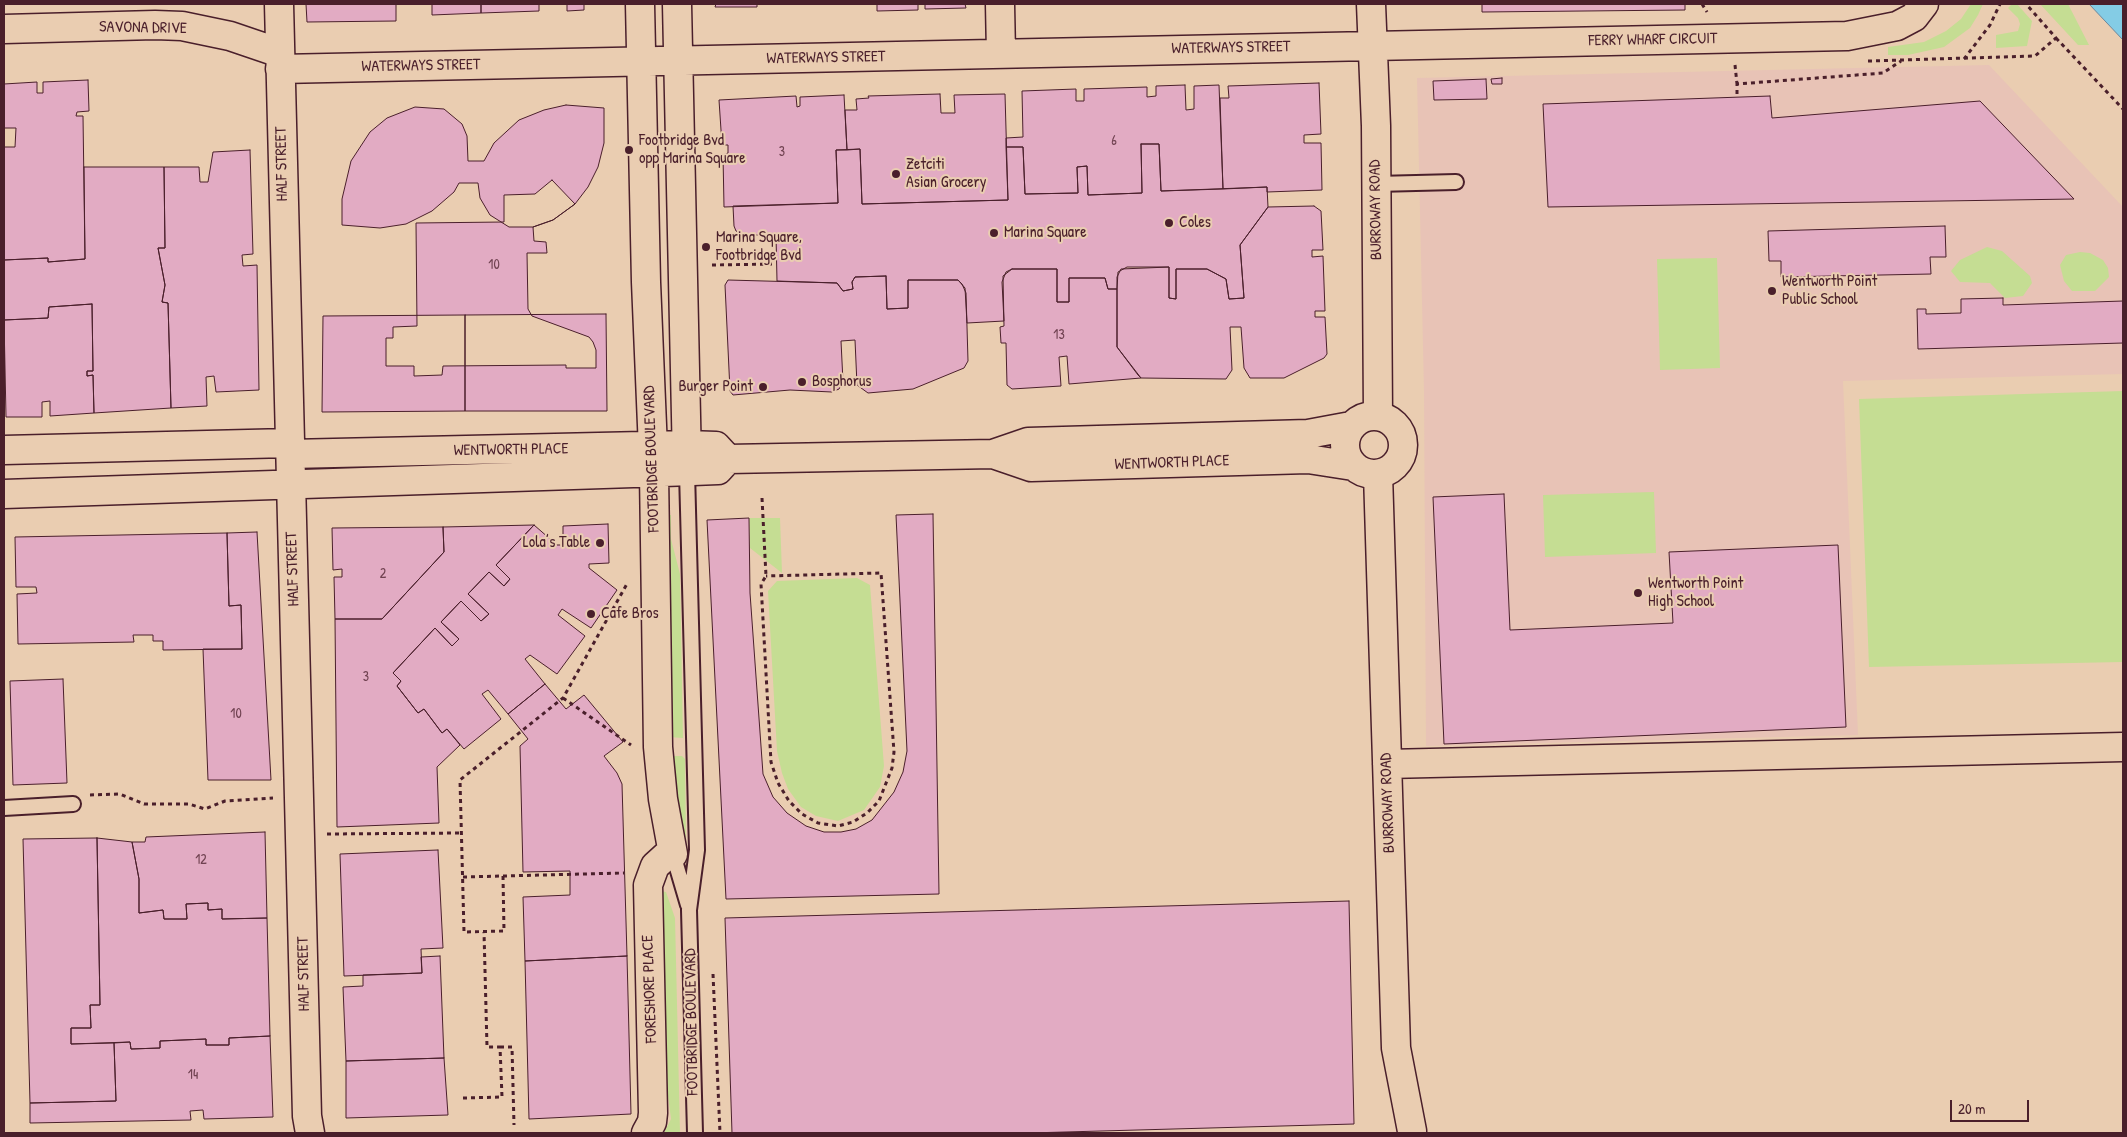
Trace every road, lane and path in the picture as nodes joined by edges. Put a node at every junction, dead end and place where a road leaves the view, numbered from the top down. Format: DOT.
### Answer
graph roads {
  1 [pos="279,4"];
  2 [pos="640,4"];
  3 [pos="677,4"];
  4 [pos="1371,4"];
  5 [pos="1702,4"];
  6 [pos="1924,4"];
  7 [pos="2000,4"];
  8 [pos="2026,4"];
  9 [pos="1000,5"];
  10 [pos="1707,12"];
  11 [pos="4,29"];
  12 [pos="2056,38"];
  13 [pos="1372,46"];
  14 [pos="1001,54"];
  15 [pos="1964,59"];
  16 [pos="1902,60"];
  17 [pos="1940,60"];
  18 [pos="280,61"];
  19 [pos="642,62"];
  20 [pos="678,62"];
  21 [pos="1735,63"];
  22 [pos="1737,84"];
  23 [pos="1738,94"];
  24 [pos="2123,109"];
  25 [pos="1456,182"];
  26 [pos="1376,184"];
  27 [pos="776,264"];
  28 [pos="712,265"];
  29 [pos="1378,416"];
  30 [pos="1352,426"];
  31 [pos="289,449"];
  32 [pos="4,450"];
  33 [pos="993,454"];
  34 [pos="687,458"];
  35 [pos="653,460"];
  36 [pos="1353,466"];
  37 [pos="1378,474"];
  38 [pos="291,484"];
  39 [pos="4,494"];
  40 [pos="762,498"];
  41 [pos="766,576"];
  42 [pos="631,577"];
  43 [pos="563,698"];
  44 [pos="658,747"];
  45 [pos="2123,747"];
  46 [pos="1387,764"];
  47 [pos="281,798"];
  48 [pos="78,800"];
  49 [pos="4,808"];
  50 [pos="462,833"];
  51 [pos="343,834"];
  52 [pos="673,854"];
  53 [pos="602,874"];
  54 [pos="503,876"];
  55 [pos="463,877"];
  56 [pos="689,910"];
  57 [pos="484,932"];
  58 [pos="500,1047"];
  59 [pos="463,1098"];
  60 [pos="514,1125"];
  61 [pos="1412,1131"];
  62 [pos="310,1133"];
  63 [pos="646,1133"];
  64 [pos="695,1133"];
  1 -- 18 [label="street, HALF STREET"];
  2 -- 19 [label="street, FOOTBRIDGE BOULEVARD"];
  3 -- 20 [label="street, FOOTBRIDGE BOULEVARD"];
  4 -- 13 [label="street, BURROWAY ROAD"];
  5 -- 10 [label="path"];
  6 -- 13 [label="street, FERRY WHARF CIRCUIT"];
  7 -- 15 [label="path"];
  8 -- 12 [label="path"];
  9 -- 14 [label="street"];
  11 -- 18 [label="street, SAVONA DRIVE"];
  12 -- 15 [label="path"];
  12 -- 24 [label="path"];
  13 -- 14 [label="street, WATERWAYS STREET"];
  13 -- 26 [label="street, BURROWAY ROAD"];
  14 -- 20 [label="street, WATERWAYS STREET"];
  15 -- 17 [label="path"];
  16 -- 22 [label="path"];
  18 -- 19 [label="street, WATERWAYS STREET"];
  18 -- 31 [label="street, HALF STREET"];
  19 -- 20 [label="street, WATERWAYS STREET"];
  19 -- 35 [label="street, FOOTBRIDGE BOULEVARD"];
  20 -- 34 [label="street, FOOTBRIDGE BOULEVARD"];
  21 -- 22 [label="path"];
  22 -- 23 [label="path"];
  25 -- 26 [label="lane"];
  26 -- 29 [label="street, BURROWAY ROAD"];
  27 -- 28 [label="path"];
  29 -- 30 [label="street"];
  29 -- 37 [label="street"];
  30 -- 33 [label="street, WENTWORTH PLACE"];
  30 -- 36 [label="street"];
  31 -- 32 [label="street, WENTWORTH PLACE"];
  31 -- 35 [label="street, WENTWORTH PLACE"];
  31 -- 38 [label="street, HALF STREET"];
  33 -- 34 [label="street, WENTWORTH PLACE"];
  33 -- 36 [label="street, WENTWORTH PLACE"];
  34 -- 35 [label="street, WENTWORTH PLACE"];
  34 -- 56 [label="lane, FOOTBRIDGE BOULEVARD"];
  35 -- 38 [label="street"];
  35 -- 44 [label="street, FOOTBRIDGE BOULEVARD"];
  36 -- 37 [label="street"];
  37 -- 46 [label="street, BURROWAY ROAD"];
  38 -- 39 [label="street"];
  38 -- 62 [label="street, HALF STREET"];
  40 -- 41 [label="path"];
  41 -- 41 [label="path"];
  42 -- 43 [label="path"];
  43 -- 44 [label="path"];
  43 -- 50 [label="path"];
  44 -- 52 [label="street, FOOTBRIDGE BOULEVARD"];
  45 -- 46 [label="street"];
  46 -- 61 [label="street, BURROWAY ROAD"];
  47 -- 48 [label="path"];
  48 -- 49 [label="lane"];
  50 -- 51 [label="path"];
  50 -- 55 [label="path"];
  52 -- 56 [label="lane, FOOTBRIDGE BOULEVARD"];
  52 -- 63 [label="street, FORESHORE PLACE"];
  53 -- 54 [label="path"];
  54 -- 55 [label="path"];
  54 -- 57 [label="path"];
  55 -- 57 [label="path"];
  56 -- 64 [label="lane, FOOTBRIDGE BOULEVARD"];
  57 -- 58 [label="path"];
  58 -- 59 [label="path"];
  58 -- 60 [label="path"];
}
